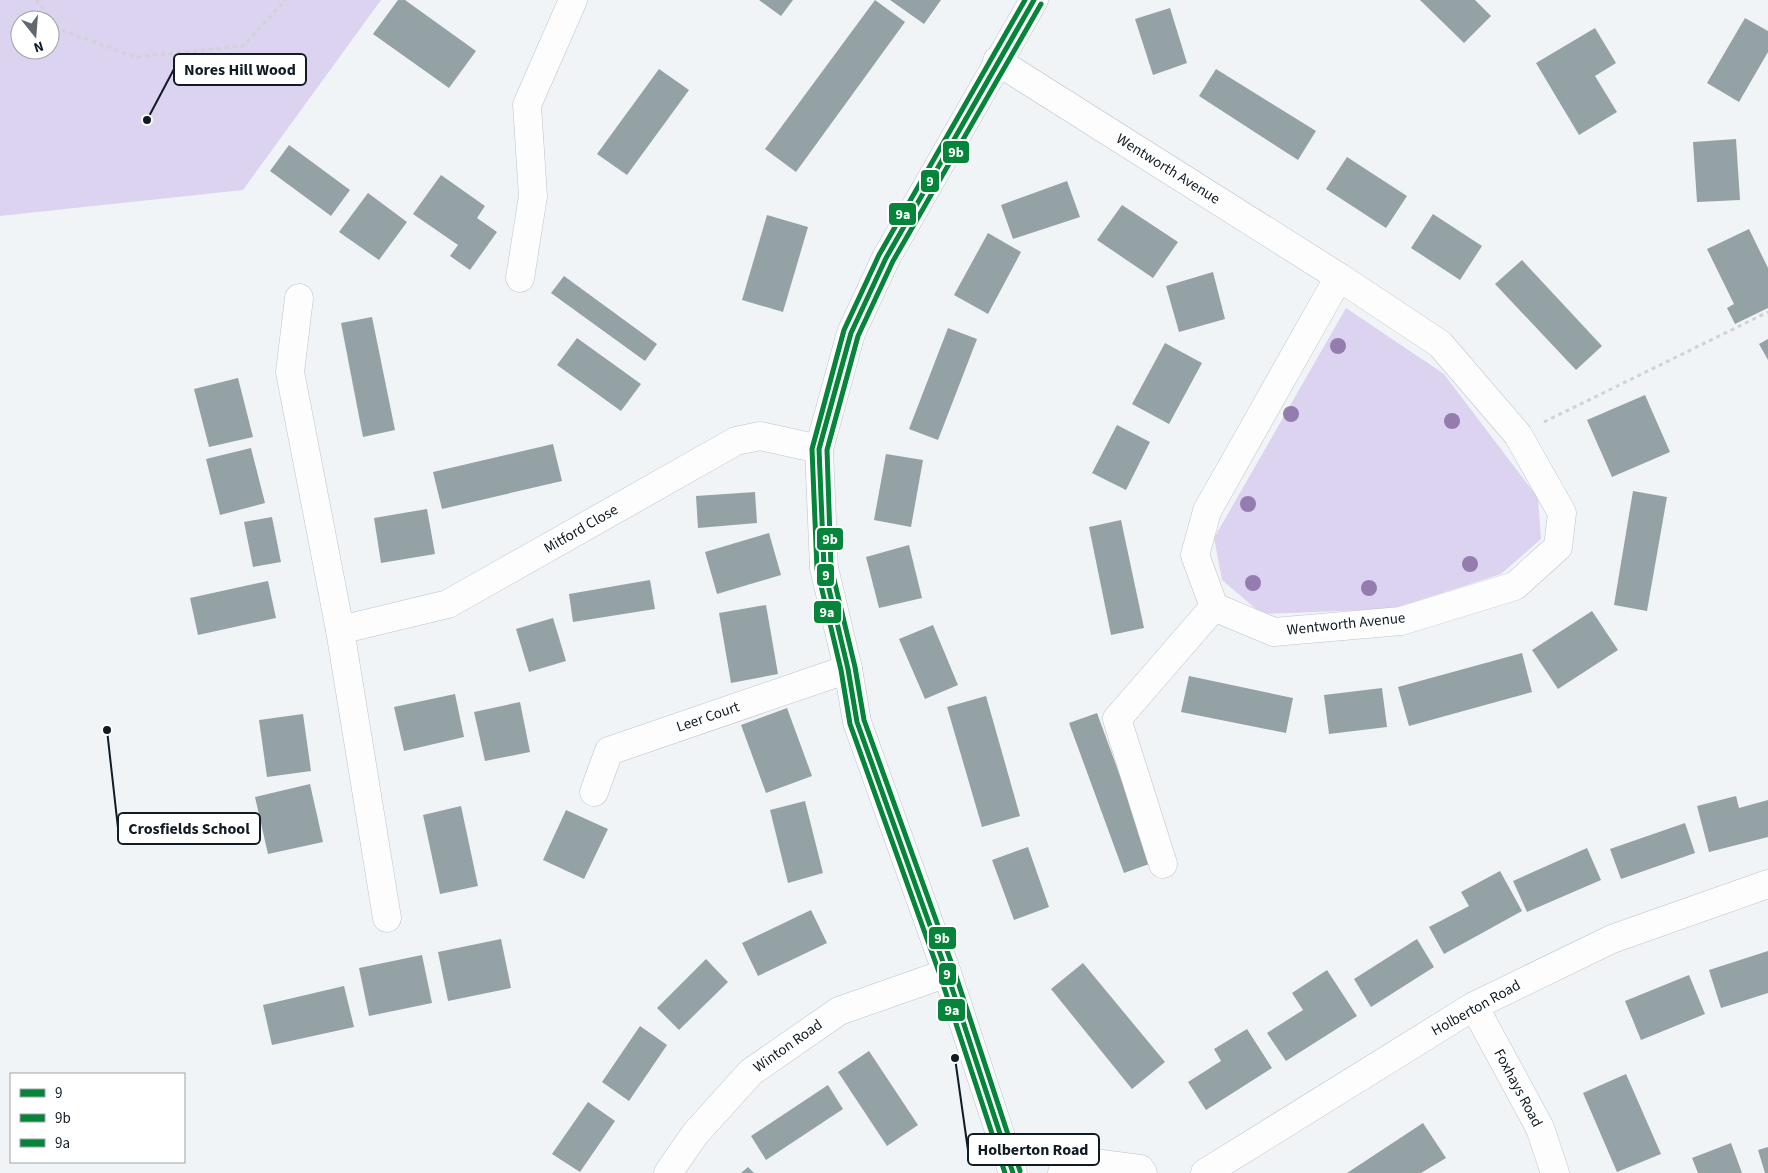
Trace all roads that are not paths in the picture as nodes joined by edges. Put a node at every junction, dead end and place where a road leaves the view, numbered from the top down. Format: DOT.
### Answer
graph roads {
  1 [pos="573,0"];
  2 [pos="1034,0"];
  3 [pos="997,61"];
  4 [pos="1339,277"];
  5 [pos="520,278"];
  6 [pos="299,298"];
  7 [pos="820,449"];
  8 [pos="1214,607"];
  9 [pos="340,630"];
  10 [pos="848,669"];
  11 [pos="594,792"];
  12 [pos="1163,864"];
  13 [pos="1768,884"];
  14 [pos="388,918"];
  15 [pos="947,973"];
  16 [pos="1474,1006"];
  17 [pos="668,1173"];
  18 [pos="1013,1173"];
  19 [pos="1062,1173"];
  20 [pos="1143,1173"];
  21 [pos="1205,1173"];
  22 [pos="1556,1173"];
  1 -- 5 [label="street"];
  2 -- 3 [label="street"];
  3 -- 4 [label="street, Wentworth Avenue"];
  3 -- 7 [label="street"];
  4 -- 8 [label="street"];
  4 -- 8 [label="street, Wentworth Avenue"];
  6 -- 9 [label="street"];
  7 -- 9 [label="street, Mitford Close"];
  7 -- 10 [label="street"];
  8 -- 12 [label="street"];
  9 -- 14 [label="street"];
  10 -- 11 [label="street, Leer Court"];
  10 -- 15 [label="street"];
  13 -- 16 [label="street, Holberton Road"];
  15 -- 17 [label="street, Winton Road"];
  15 -- 18 [label="street"];
  16 -- 21 [label="street, Holberton Road"];
  16 -- 22 [label="street, Foxhays Road"];
  19 -- 20 [label="street"];
}
